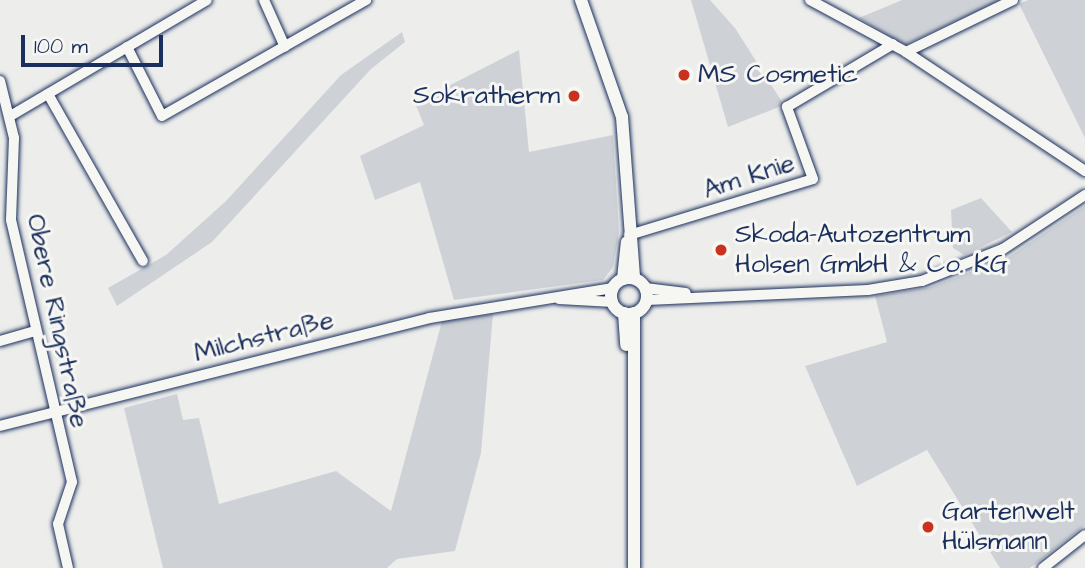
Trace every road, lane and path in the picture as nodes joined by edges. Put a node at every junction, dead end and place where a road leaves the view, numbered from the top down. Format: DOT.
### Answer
graph roads {
  1 [pos="207,0"];
  2 [pos="264,0"];
  3 [pos="366,0"];
  4 [pos="581,0"];
  5 [pos="810,0"];
  6 [pos="1013,0"];
  7 [pos="893,44"];
  8 [pos="127,47"];
  9 [pos="285,47"];
  10 [pos="906,51"];
  11 [pos="0,81"];
  12 [pos="48,94"];
  13 [pos="12,115"];
  14 [pos="1085,171"];
  15 [pos="1085,195"];
  16 [pos="629,235"];
  17 [pos="144,261"];
  18 [pos="629,279"];
  19 [pos="613,288"];
  20 [pos="646,294"];
  21 [pos="541,298"];
  22 [pos="612,302"];
  23 [pos="629,313"];
  24 [pos="35,331"];
  25 [pos="0,341"];
  26 [pos="55,413"];
  27 [pos="0,426"];
  28 [pos="1085,535"];
  29 [pos="68,568"];
  30 [pos="635,568"];
  31 [pos="1043,568"];
  1 -- 8 [label="street"];
  2 -- 9 [label="street"];
  3 -- 9 [label="street"];
  4 -- 16 [label="main road"];
  5 -- 7 [label="street"];
  6 -- 10 [label="street"];
  7 -- 10 [label="street"];
  7 -- 16 [label="street, Am Knie"];
  8 -- 9 [label="street"];
  8 -- 12 [label="street"];
  10 -- 14 [label="street"];
  11 -- 13 [label="street, Obere Ringstraße"];
  12 -- 13 [label="street"];
  12 -- 17 [label="street"];
  13 -- 24 [label="street, Obere Ringstraße"];
  15 -- 20 [label="street"];
  16 -- 18 [label="main road"];
  18 -- 19 [label="main road"];
  18 -- 20 [label="main road"];
  19 -- 21 [label="street, Milchstraße"];
  19 -- 22 [label="main road"];
  20 -- 23 [label="main road"];
  21 -- 22 [label="street, Milchstraße"];
  21 -- 26 [label="street, Milchstraße"];
  22 -- 23 [label="main road"];
  23 -- 30 [label="main road"];
  24 -- 25 [label="street"];
  24 -- 26 [label="street, Obere Ringstraße"];
  26 -- 27 [label="street, Milchstraße"];
  26 -- 29 [label="street, Obere Ringstraße"];
  28 -- 31 [label="street"];
}
